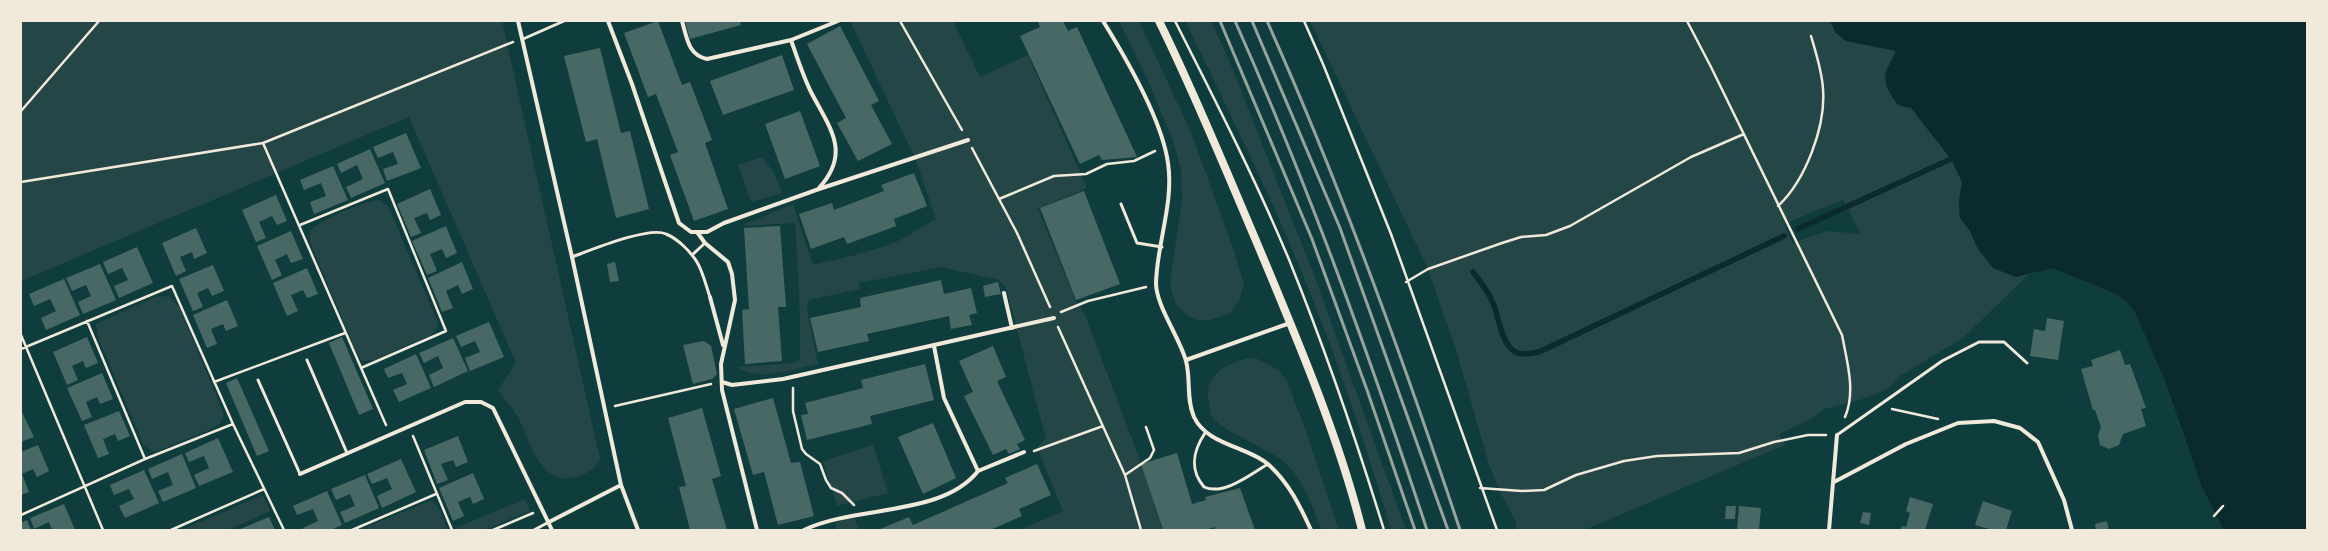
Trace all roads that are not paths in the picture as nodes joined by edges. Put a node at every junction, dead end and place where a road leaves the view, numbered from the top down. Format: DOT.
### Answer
graph roads {
  1 [pos="518,21"];
  2 [pos="564,21"];
  3 [pos="608,21"];
  4 [pos="682,21"];
  5 [pos="838,21"];
  6 [pos="1103,21"];
  7 [pos="1159,21"];
  8 [pos="523,39"];
  9 [pos="791,40"];
  10 [pos="968,140"];
  11 [pos="819,189"];
  12 [pos="1121,204"];
  13 [pos="697,232"];
  14 [pos="705,243"];
  15 [pos="1162,247"];
  16 [pos="692,255"];
  17 [pos="572,257"];
  18 [pos="1004,293"];
  19 [pos="710,297"];
  20 [pos="1054,318"];
  21 [pos="1290,323"];
  22 [pos="1012,328"];
  23 [pos="934,346"];
  24 [pos="724,347"];
  25 [pos="307,360"];
  26 [pos="1186,360"];
  27 [pos="2027,364"];
  28 [pos="258,380"];
  29 [pos="722,382"];
  30 [pos="1205,433"];
  31 [pos="1837,435"];
  32 [pos="1024,452"];
  33 [pos="348,453"];
  34 [pos="1268,464"];
  35 [pos="978,471"];
  36 [pos="300,474"];
  37 [pos="1834,482"];
  38 [pos="620,486"];
  39 [pos="549,522"];
  40 [pos="534,530"];
  41 [pos="552,530"];
  42 [pos="638,530"];
  43 [pos="757,530"];
  44 [pos="804,530"];
  45 [pos="1311,530"];
  46 [pos="1362,530"];
  47 [pos="1829,530"];
  48 [pos="2072,530"];
  1 -- 8 [label="street"];
  2 -- 8 [label="lane"];
  3 -- 13 [label="street"];
  4 -- 9 [label="street"];
  5 -- 9 [label="street"];
  6 -- 15 [label="street"];
  7 -- 21 [label="main road"];
  8 -- 17 [label="street"];
  9 -- 11 [label="street"];
  10 -- 11 [label="street"];
  11 -- 13 [label="street"];
  12 -- 15 [label="lane"];
  13 -- 14 [label="street"];
  14 -- 16 [label="lane"];
  14 -- 24 [label="street"];
  15 -- 26 [label="street"];
  16 -- 17 [label="lane"];
  16 -- 19 [label="lane"];
  17 -- 38 [label="street"];
  18 -- 22 [label="street"];
  19 -- 24 [label="street"];
  20 -- 22 [label="street"];
  21 -- 26 [label="street"];
  21 -- 46 [label="main road"];
  22 -- 23 [label="street"];
  23 -- 29 [label="street"];
  23 -- 35 [label="street"];
  24 -- 29 [label="street"];
  25 -- 33 [label="lane"];
  26 -- 30 [label="street"];
  27 -- 31 [label="lane"];
  28 -- 36 [label="lane"];
  29 -- 43 [label="street"];
  30 -- 34 [label="street"];
  30 -- 34 [label="lane"];
  31 -- 37 [label="street"];
  32 -- 35 [label="street"];
  33 -- 36 [label="street"];
  33 -- 39 [label="street"];
  34 -- 45 [label="street"];
  35 -- 44 [label="street"];
  37 -- 47 [label="street"];
  37 -- 48 [label="street"];
  38 -- 39 [label="street"];
  38 -- 42 [label="street"];
  39 -- 40 [label="lane"];
  39 -- 41 [label="street"];
}
